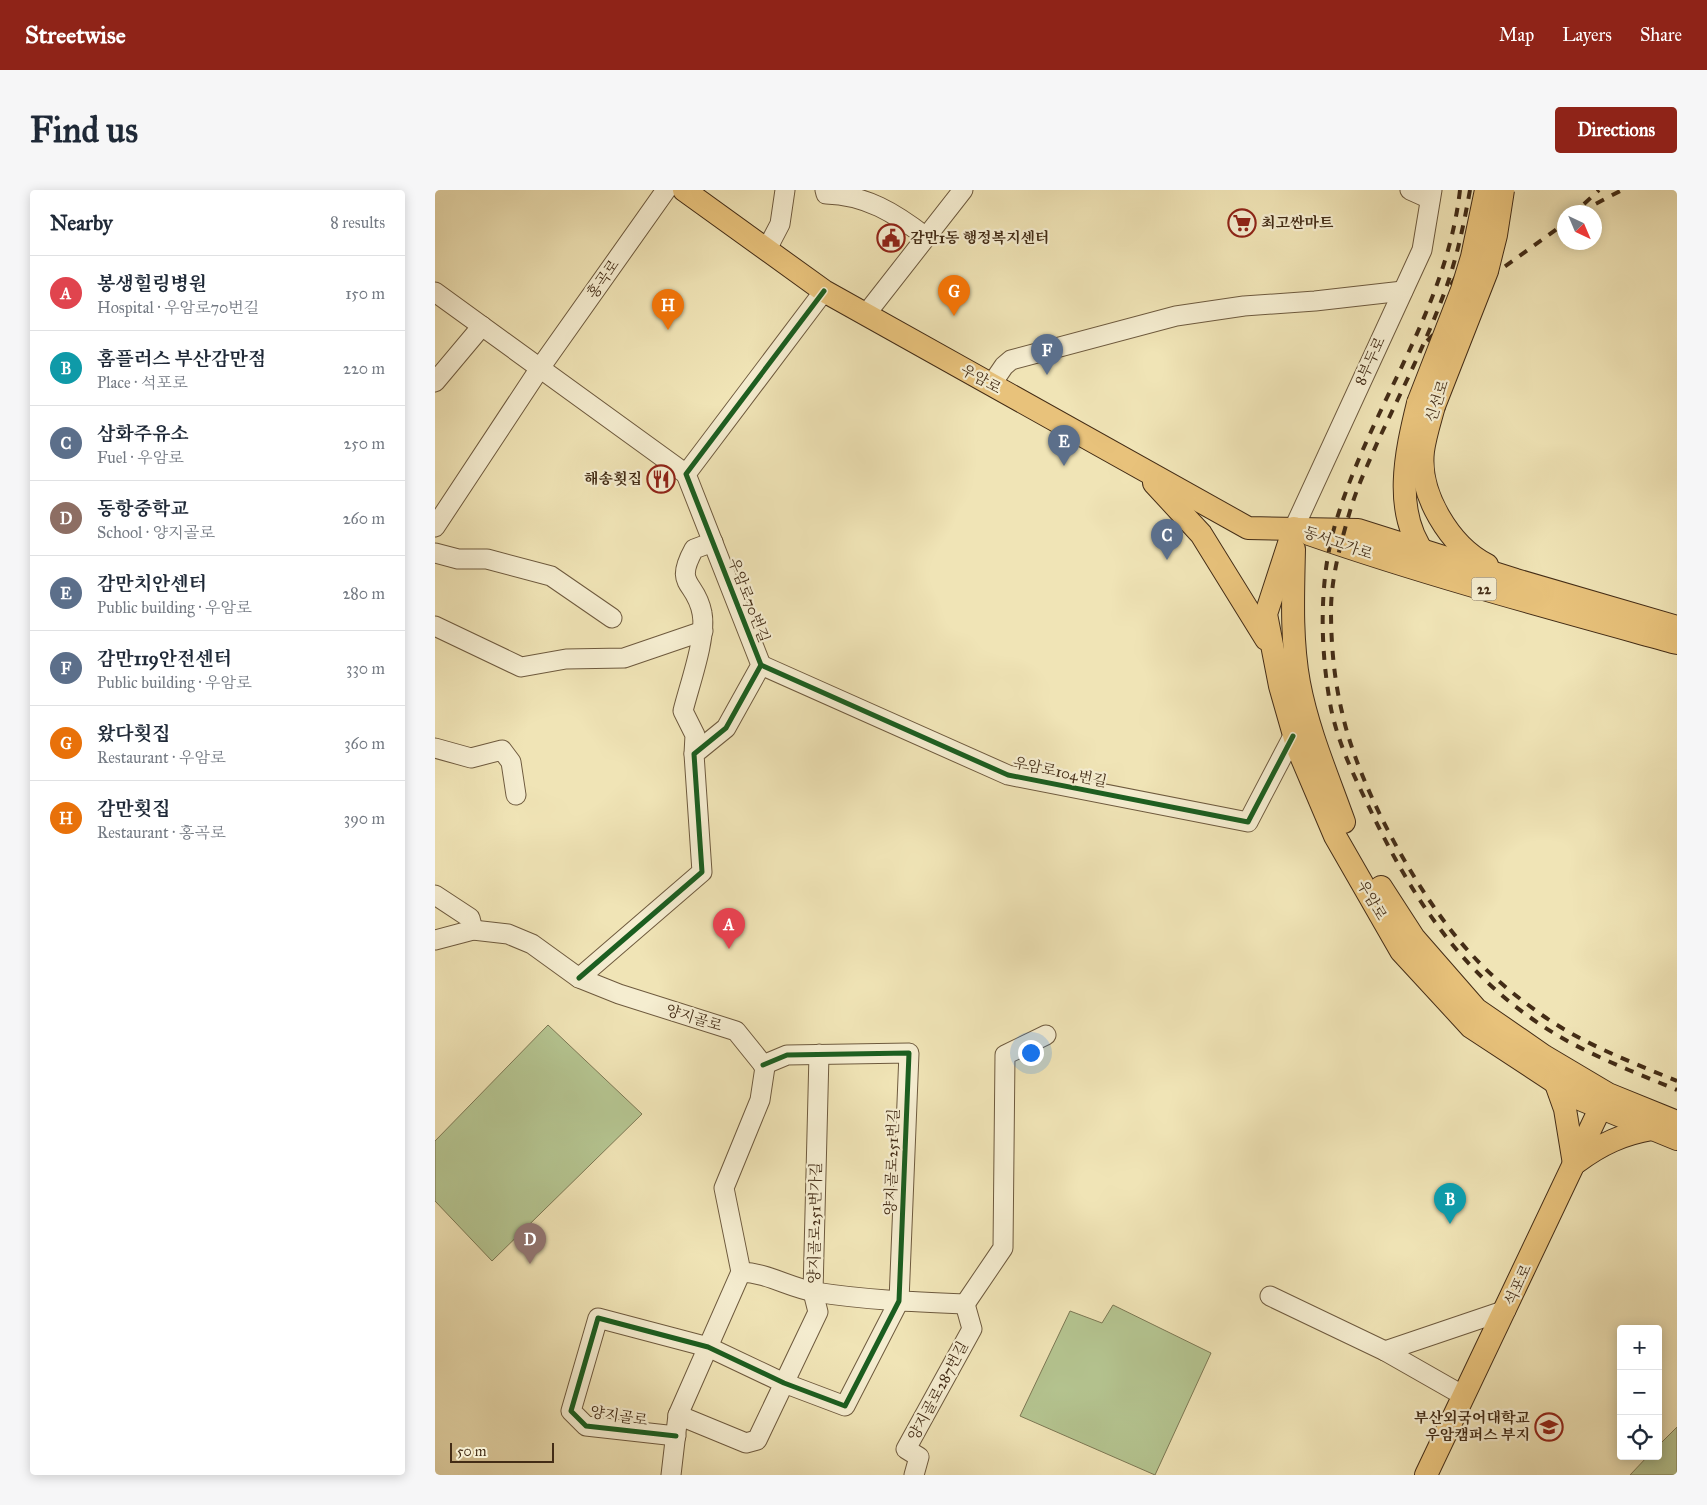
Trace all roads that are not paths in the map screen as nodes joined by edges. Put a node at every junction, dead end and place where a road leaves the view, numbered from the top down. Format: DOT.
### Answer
graph roads {
  1 [pos="665,190"];
  2 [pos="684,190"];
  3 [pos="785,190"];
  4 [pos="825,190"];
  5 [pos="963,190"];
  6 [pos="1410,190"];
  7 [pos="1486,190"];
  8 [pos="1503,190"];
  9 [pos="1431,195"];
  10 [pos="926,237"];
  11 [pos="767,249"];
  12 [pos="824,291"];
  13 [pos="1403,291"];
  14 [pos="435,292"];
  15 [pos="866,314"];
  16 [pos="482,326"];
  17 [pos="540,368"];
  18 [pos="435,382"];
  19 [pos="991,385"];
  20 [pos="1426,404"];
  21 [pos="1141,470"];
  22 [pos="686,474"];
  23 [pos="435,527"];
  24 [pos="1294,528"];
  25 [pos="713,542"];
  26 [pos="1420,548"];
  27 [pos="435,553"];
  28 [pos="1444,577"];
  29 [pos="1516,580"];
  30 [pos="612,618"];
  31 [pos="435,626"];
  32 [pos="1677,626"];
  33 [pos="703,631"];
  34 [pos="1677,643"];
  35 [pos="1271,647"];
  36 [pos="761,665"];
  37 [pos="1293,736"];
  38 [pos="435,748"];
  39 [pos="695,754"];
  40 [pos="516,795"];
  41 [pos="435,895"];
  42 [pos="473,930"];
  43 [pos="435,940"];
  44 [pos="579,978"];
  45 [pos="1046,1035"];
  46 [pos="819,1054"];
  47 [pos="763,1065"];
  48 [pos="1555,1080"];
  49 [pos="1604,1101"];
  50 [pos="1677,1122"];
  51 [pos="1652,1129"];
  52 [pos="1677,1139"];
  53 [pos="1574,1164"];
  54 [pos="741,1272"];
  55 [pos="813,1292"];
  56 [pos="1270,1296"];
  57 [pos="899,1301"];
  58 [pos="965,1304"];
  59 [pos="1506,1310"];
  60 [pos="708,1347"];
  61 [pos="1385,1351"];
  62 [pos="785,1383"];
  63 [pos="1464,1396"];
  64 [pos="678,1415"];
  65 [pos="676,1436"];
  66 [pos="671,1475"];
  67 [pos="914,1475"];
  68 [pos="1426,1475"];
  1 -- 17 [label="street, 홍곡로"];
  2 -- 11 [label="main road, 우암로"];
  3 -- 11 [label="street"];
  4 -- 10 [label="street"];
  5 -- 10 [label="street"];
  6 -- 9 [label="street"];
  7 -- 20 [label="main road, 신선로, bridge"];
  8 -- 20 [label="main road, 신선로, bridge"];
  9 -- 13 [label="street, 8부두로"];
  10 -- 15 [label="street"];
  11 -- 12 [label="main road, 우암로"];
  12 -- 15 [label="main road, 우암로"];
  12 -- 22 [label="street"];
  13 -- 19 [label="street"];
  13 -- 24 [label="street, 8부두로"];
  14 -- 16 [label="street"];
  15 -- 19 [label="main road, 우암로"];
  16 -- 17 [label="street"];
  16 -- 18 [label="street"];
  17 -- 22 [label="street"];
  17 -- 23 [label="street, 홍곡로"];
  19 -- 21 [label="main road, 우암로"];
  20 -- 26 [label="main road, 신선로"];
  20 -- 29 [label="main road, 신선로"];
  21 -- 24 [label="main road, 우암로"];
  21 -- 35 [label="main road"];
  22 -- 25 [label="street, 우암로70번길"];
  24 -- 26 [label="main road, 동서고가로 / 22"];
  24 -- 28 [label="main road, 동서고가로 / 22"];
  24 -- 35 [label="main road, 우암로"];
  24 -- 49 [label="main road, 우암로"];
  25 -- 33 [label="street"];
  25 -- 36 [label="street, 우암로70번길"];
  26 -- 28 [label="main road, 신선로"];
  26 -- 29 [label="main road, 동서고가로 / 22"];
  27 -- 30 [label="street"];
  28 -- 34 [label="main road, 동서고가로 / 22"];
  29 -- 32 [label="main road, 동서고가로 / 22"];
  31 -- 33 [label="street"];
  33 -- 39 [label="street"];
  35 -- 37 [label="main road, 우암로"];
  36 -- 37 [label="street, 우암로104번길"];
  36 -- 39 [label="street, 우암로70번길"];
  37 -- 48 [label="main road, 우암로"];
  38 -- 40 [label="street"];
  39 -- 44 [label="street"];
  41 -- 42 [label="street"];
  42 -- 43 [label="street, 양지골로"];
  42 -- 44 [label="street, 양지골로"];
  44 -- 47 [label="street, 양지골로"];
  45 -- 58 [label="street"];
  46 -- 47 [label="street, 양지골로251번길"];
  46 -- 55 [label="street, 양지골로251번가길"];
  46 -- 57 [label="street, 양지골로251번길"];
  47 -- 54 [label="street"];
  48 -- 49 [label="main road, 우암로"];
  48 -- 53 [label="main road"];
  49 -- 50 [label="main road, 우암로"];
  49 -- 51 [label="main road, 우암로"];
  49 -- 53 [label="main road, 석포로"];
  51 -- 52 [label="main road, 우암로"];
  51 -- 53 [label="main road"];
  53 -- 59 [label="main road, 석포로"];
  54 -- 55 [label="street"];
  54 -- 60 [label="street"];
  55 -- 57 [label="street"];
  55 -- 62 [label="street, 양지골로251번가길"];
  56 -- 61 [label="street"];
  57 -- 58 [label="street"];
  57 -- 62 [label="street, 양지골로251번길"];
  58 -- 67 [label="street, 양지골로287번길"];
  59 -- 61 [label="street"];
  59 -- 63 [label="main road, 석포로"];
  60 -- 62 [label="street"];
  60 -- 64 [label="street"];
  60 -- 65 [label="street, 양지골로"];
  61 -- 63 [label="street"];
  62 -- 64 [label="street, 양지골로251번가길"];
  63 -- 68 [label="main road, 석포로"];
  64 -- 65 [label="street"];
  65 -- 66 [label="street"];
}
